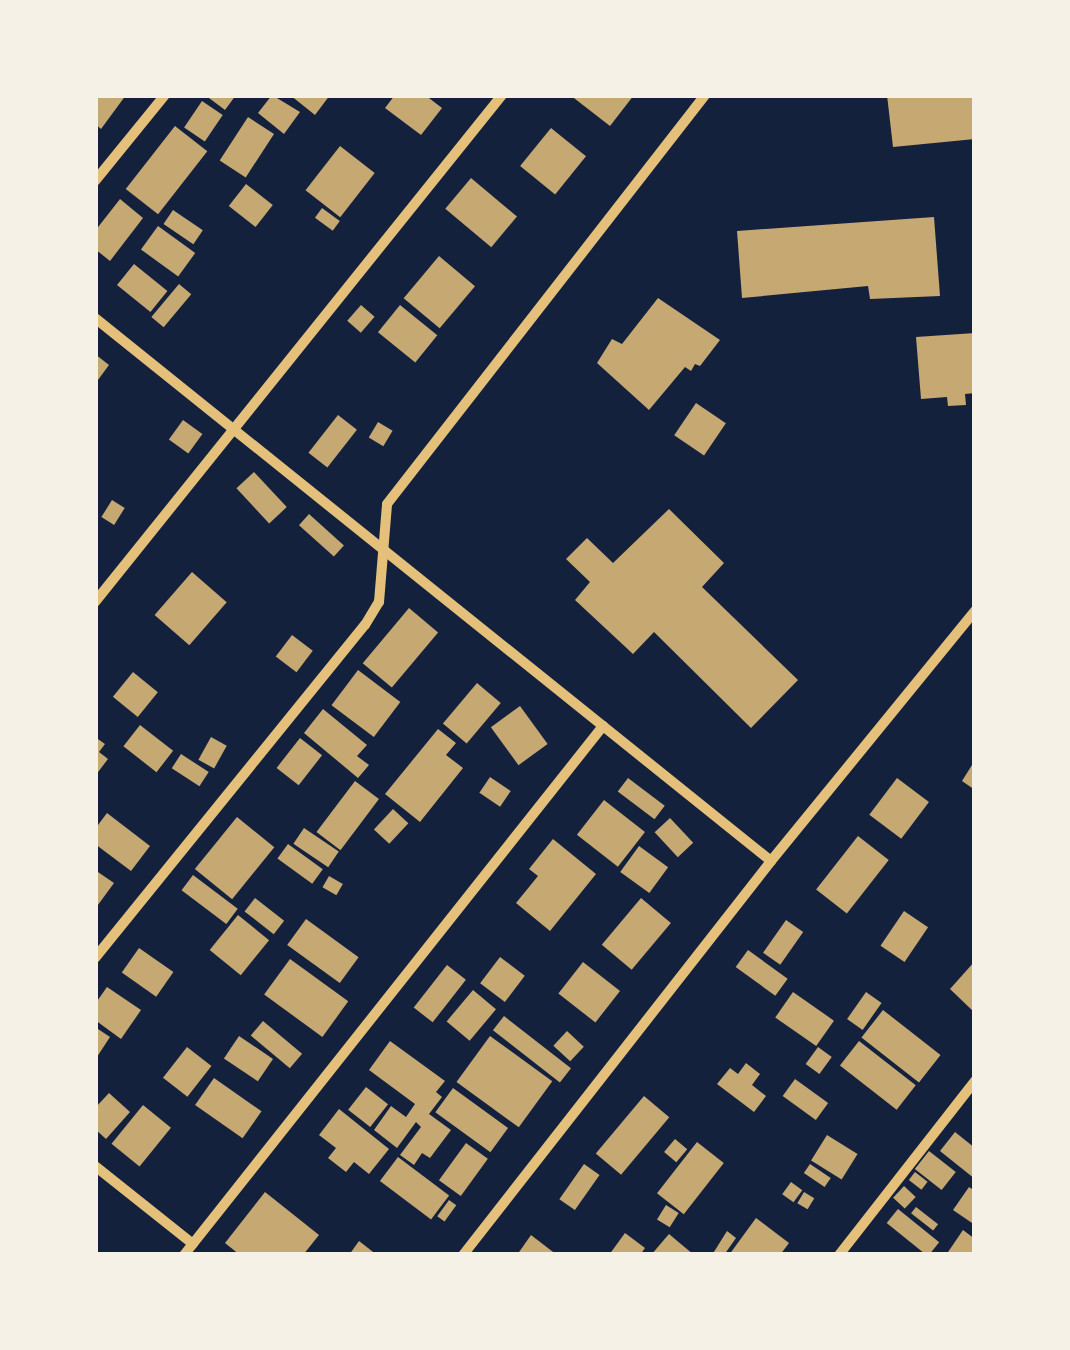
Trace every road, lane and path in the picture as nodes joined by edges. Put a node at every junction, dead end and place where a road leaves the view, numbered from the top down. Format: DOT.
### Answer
graph roads {
  1 [pos="165,95"];
  2 [pos="502,95"];
  3 [pos="705,95"];
  4 [pos="95,181"];
  5 [pos="95,318"];
  6 [pos="236,431"];
  7 [pos="382,548"];
  8 [pos="95,602"];
  9 [pos="975,611"];
  10 [pos="603,726"];
  11 [pos="771,861"];
  12 [pos="95,958"];
  13 [pos="975,1082"];
  14 [pos="95,1166"];
  15 [pos="193,1244"];
  16 [pos="184,1255"];
  17 [pos="463,1255"];
  18 [pos="839,1255"];
  1 -- 4 [label="street"];
  2 -- 6 [label="street"];
  3 -- 7 [label="street"];
  5 -- 6 [label="street"];
  6 -- 7 [label="street"];
  6 -- 8 [label="street"];
  7 -- 10 [label="street"];
  7 -- 12 [label="street"];
  9 -- 11 [label="street"];
  10 -- 11 [label="street"];
  10 -- 15 [label="street"];
  11 -- 17 [label="street"];
  13 -- 18 [label="street"];
  14 -- 15 [label="street"];
  15 -- 16 [label="street"];
}
